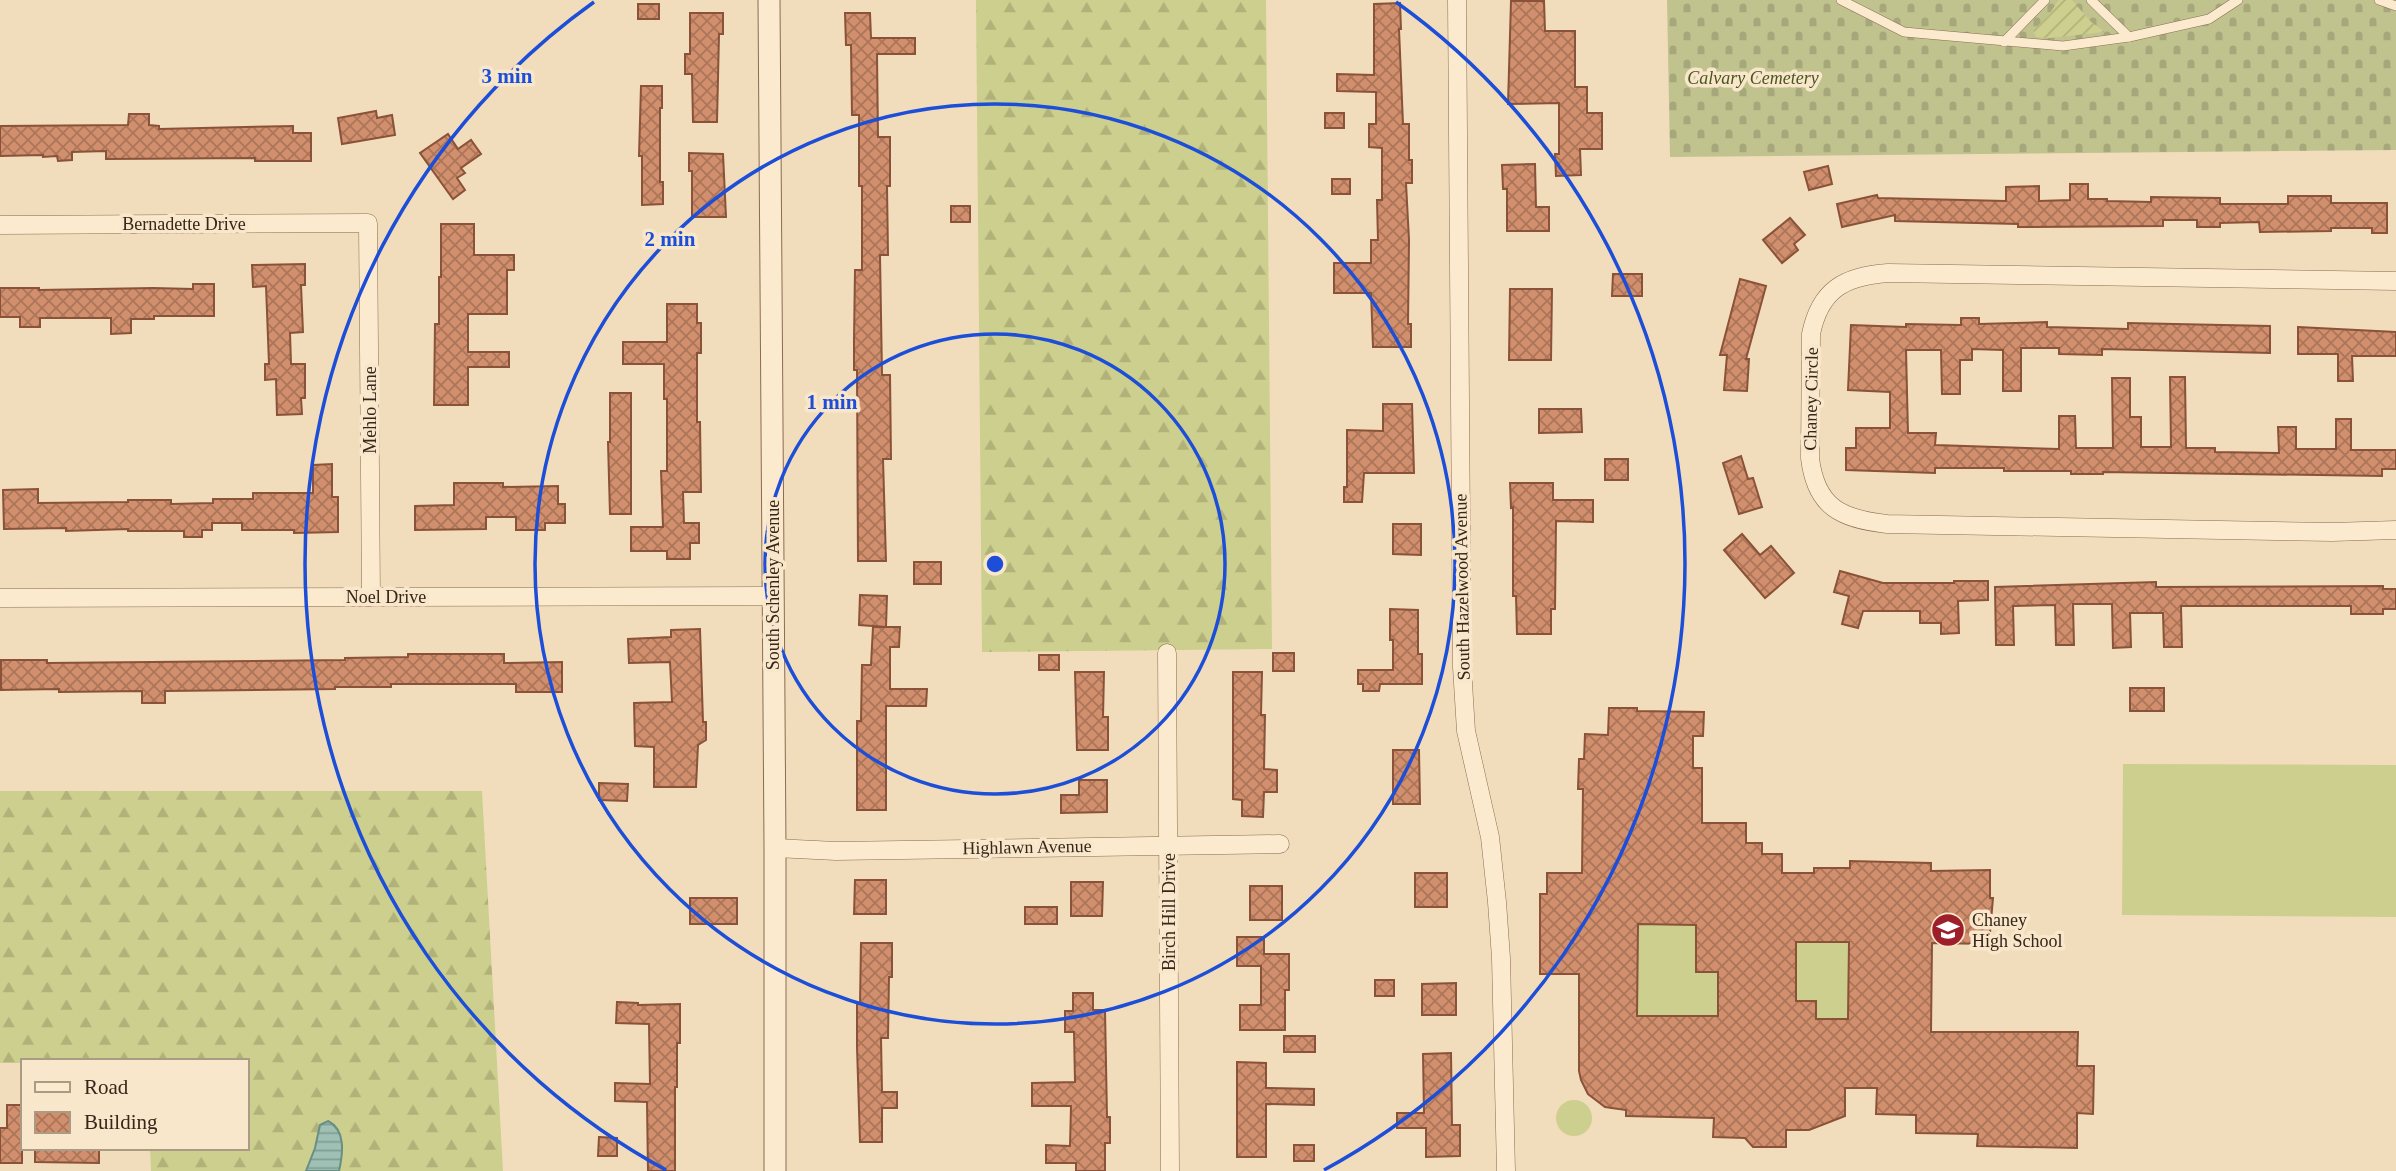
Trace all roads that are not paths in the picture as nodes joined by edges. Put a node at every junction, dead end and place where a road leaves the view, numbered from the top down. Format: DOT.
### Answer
graph roads {
  1 [pos="769,0"];
  2 [pos="1457,0"];
  3 [pos="1841,0"];
  4 [pos="2045,0"];
  5 [pos="2091,0"];
  6 [pos="2238,0"];
  7 [pos="2379,0"];
  8 [pos="2396,6"];
  9 [pos="2129,37"];
  10 [pos="2004,42"];
  11 [pos="368,223"];
  12 [pos="0,225"];
  13 [pos="2396,281"];
  14 [pos="2396,530"];
  15 [pos="772,596"];
  16 [pos="371,597"];
  17 [pos="0,598"];
  18 [pos="1167,653"];
  19 [pos="1280,844"];
  20 [pos="1169,846"];
  21 [pos="775,849"];
  22 [pos="775,1171"];
  23 [pos="1170,1171"];
  24 [pos="1506,1171"];
  1 -- 15 [label="street, South Schenley Avenue"];
  2 -- 24 [label="street, South Hazelwood Avenue"];
  3 -- 10 [label="lane"];
  4 -- 10 [label="lane"];
  5 -- 9 [label="lane"];
  6 -- 9 [label="lane"];
  7 -- 8 [label="lane"];
  9 -- 10 [label="lane"];
  11 -- 12 [label="street, Bernadette Drive"];
  11 -- 16 [label="street, Mehlo Lane"];
  13 -- 14 [label="street, Chaney Circle"];
  15 -- 16 [label="street, Noel Drive"];
  15 -- 21 [label="street, South Schenley Avenue"];
  16 -- 17 [label="street, Noel Drive"];
  18 -- 20 [label="street, Birch Hill Drive"];
  19 -- 20 [label="street, Highlawn Avenue"];
  20 -- 21 [label="street, Highlawn Avenue"];
  20 -- 23 [label="street, Birch Hill Drive"];
  21 -- 22 [label="street, South Schenley Avenue"];
}
